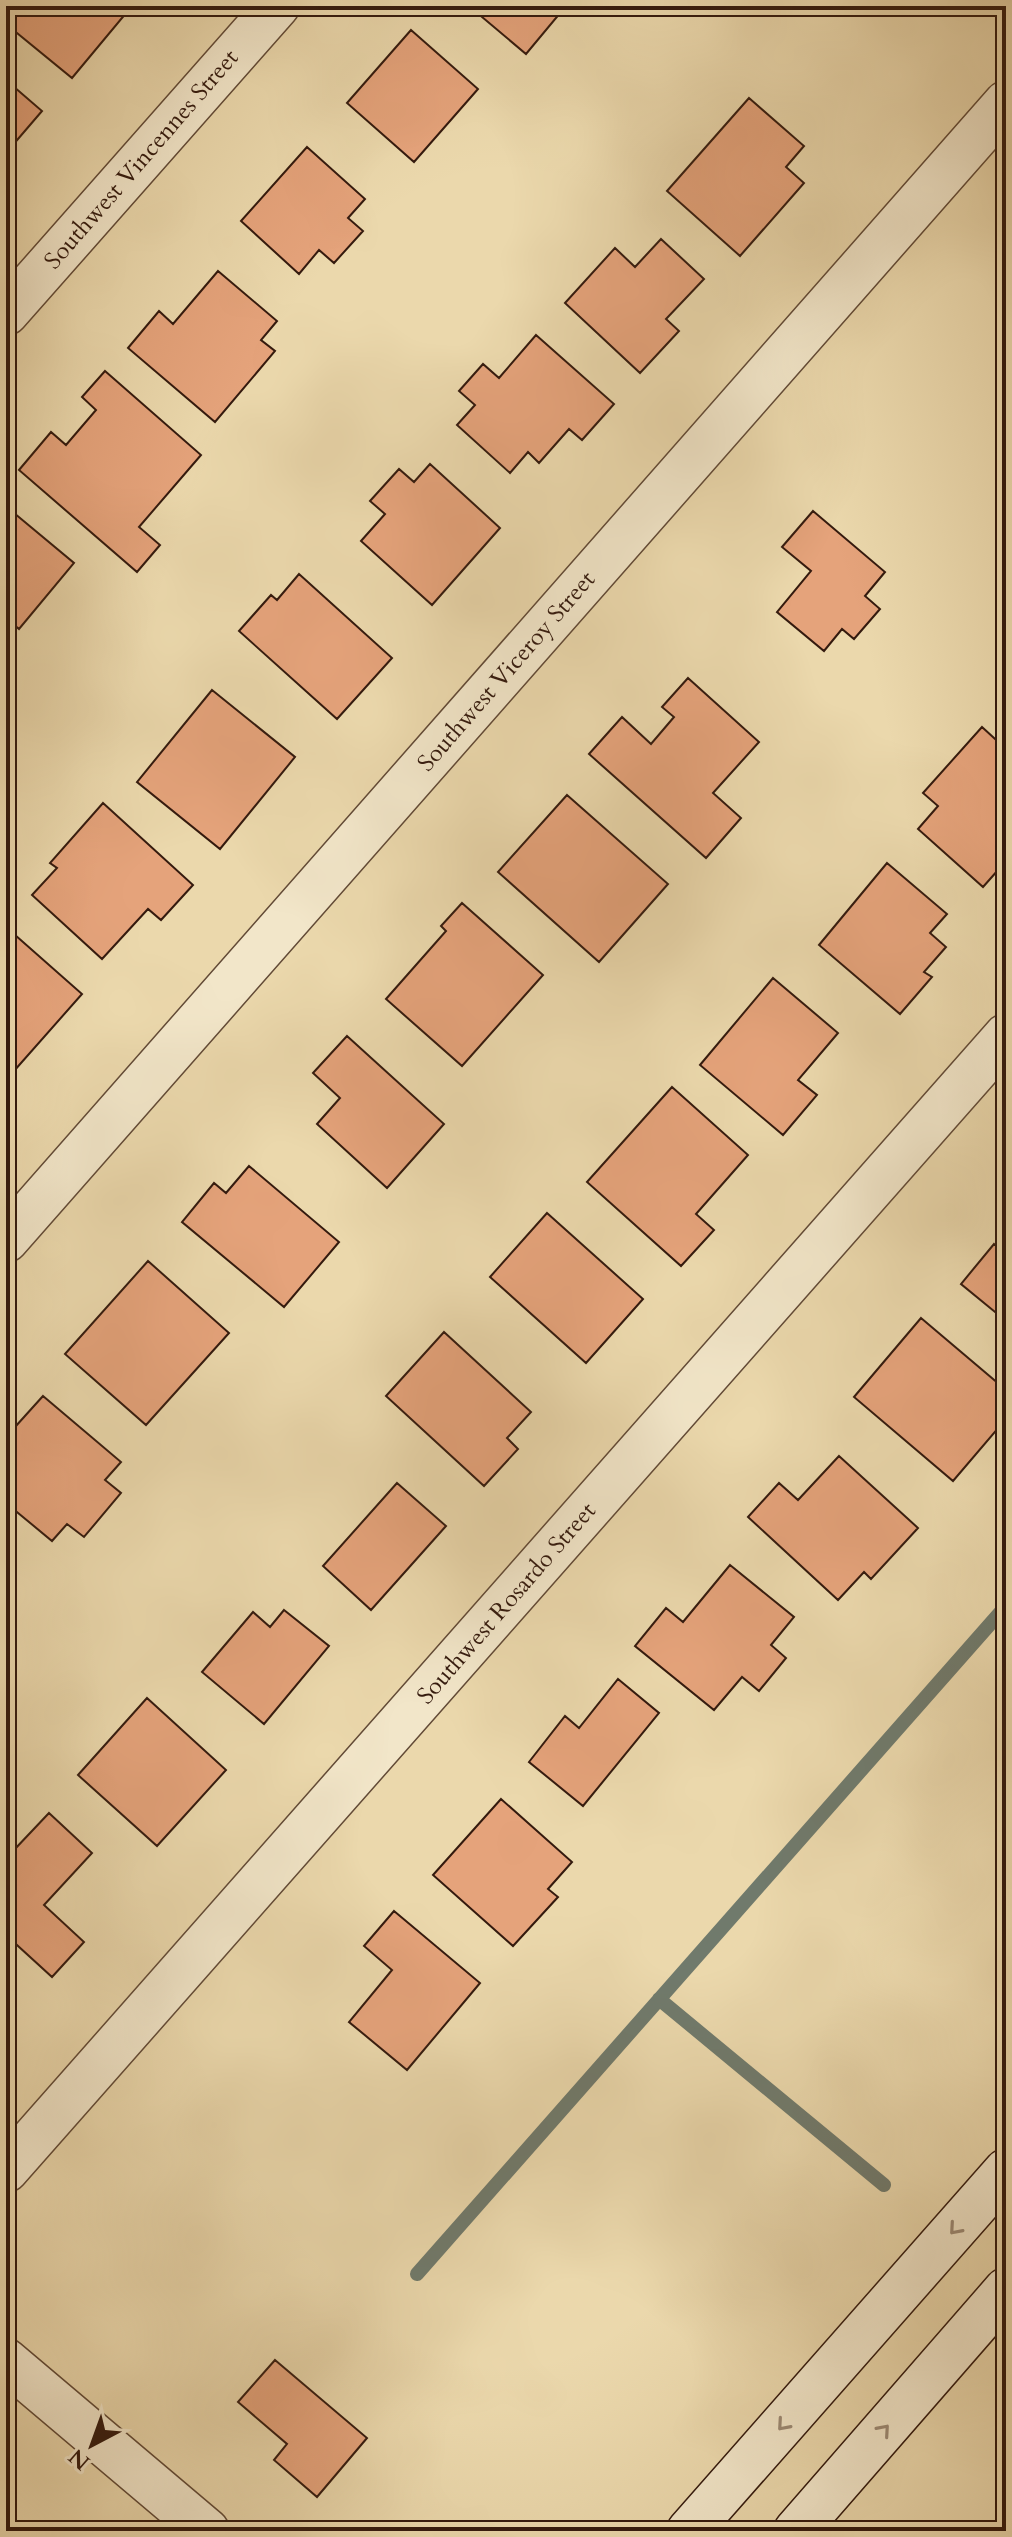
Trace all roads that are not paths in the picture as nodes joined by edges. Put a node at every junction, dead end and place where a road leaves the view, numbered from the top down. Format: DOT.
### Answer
graph roads {
  1 [pos="277,6"];
  2 [pos="1006,103"];
  3 [pos="6,313"];
  4 [pos="1006,1036"];
  5 [pos="6,1240"];
  6 [pos="6,2170"];
  7 [pos="1006,2171"];
  8 [pos="1006,2290"];
  9 [pos="6,2361"];
  10 [pos="207,2531"];
  11 [pos="689,2531"];
  12 [pos="796,2531"];
  1 -- 3 [label="street, Southwest Vincennes Street"];
  2 -- 5 [label="street, Southwest Viceroy Street"];
  4 -- 6 [label="street, Southwest Rosardo Street"];
  7 -- 11 [label="street, one-way"];
  12 -- 8 [label="street, one-way"];
  9 -- 10 [label="street"];
}
